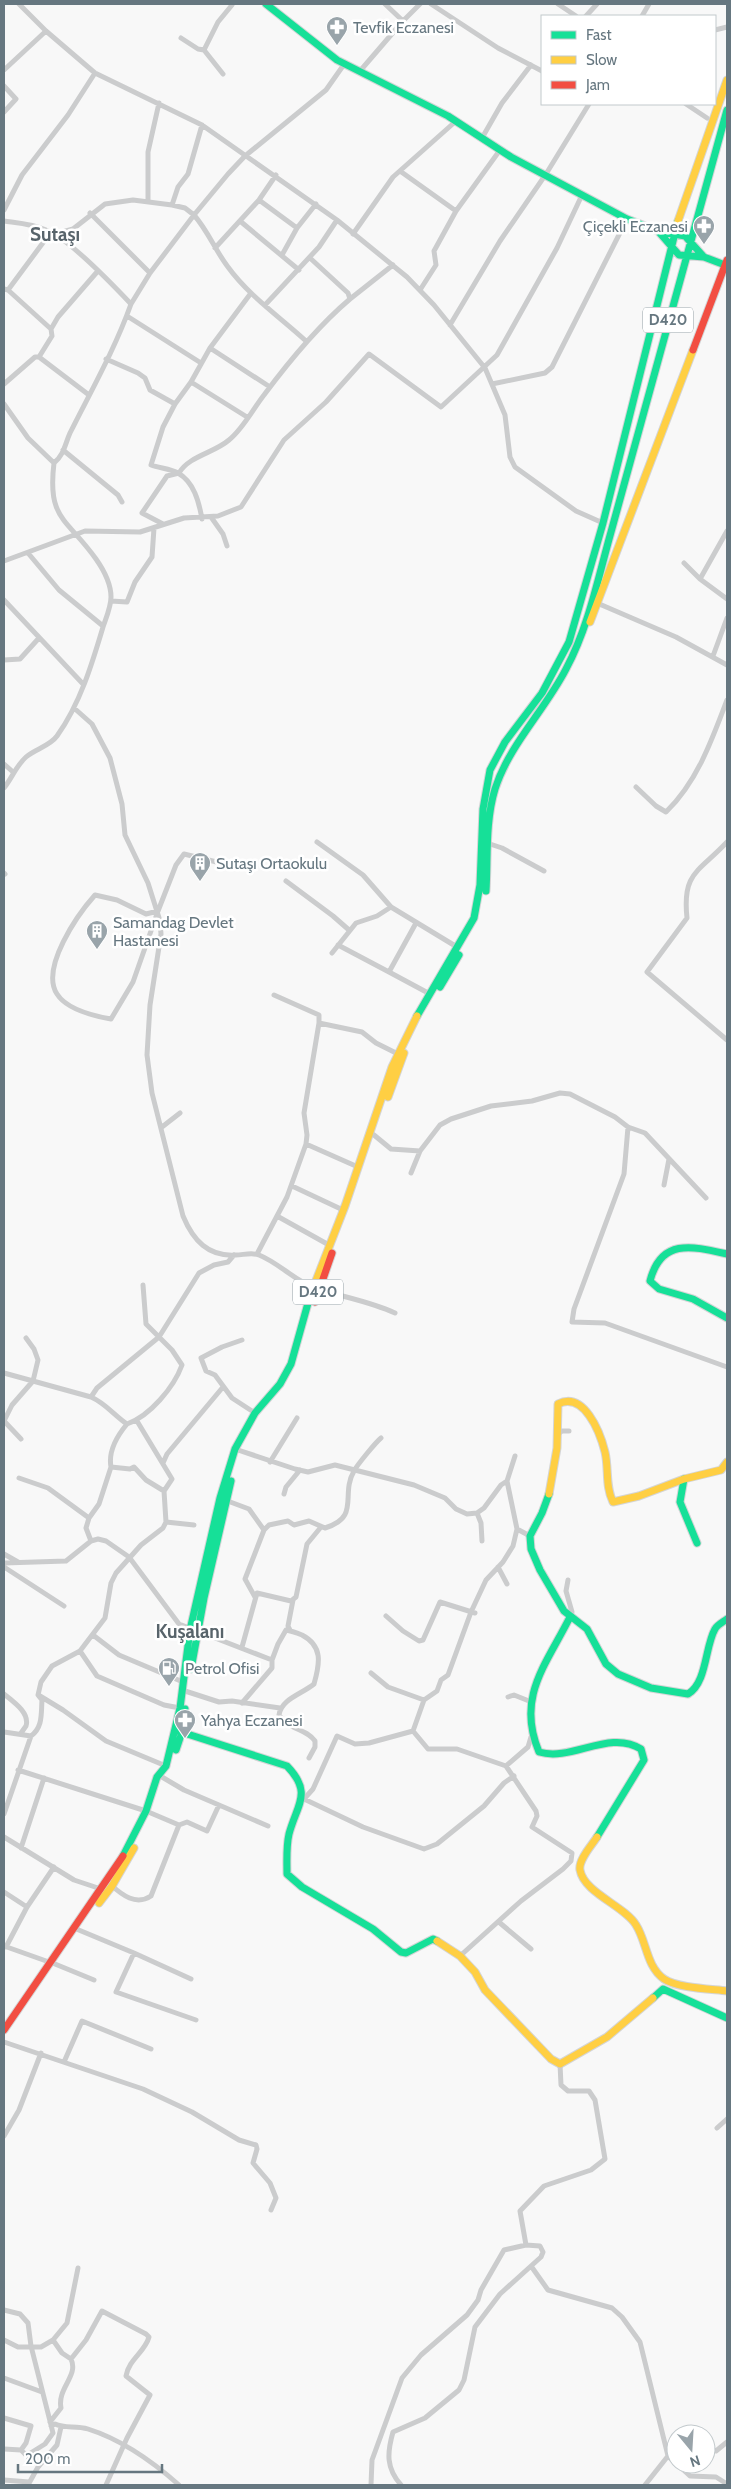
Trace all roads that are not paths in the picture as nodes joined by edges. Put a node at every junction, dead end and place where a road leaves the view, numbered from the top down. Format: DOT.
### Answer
graph roads {
  1 [pos="20,4"];
  2 [pos="231,4"];
  3 [pos="266,4"];
  4 [pos="385,4"];
  5 [pos="420,4"];
  6 [pos="431,4"];
  7 [pos="558,4"];
  8 [pos="597,4"];
  9 [pos="649,4"];
  10 [pos="574,15"];
  11 [pos="587,15"];
  12 [pos="643,15"];
  13 [pos="403,21"];
  14 [pos="46,31"];
  15 [pos="181,38"];
  16 [pos="204,50"];
  17 [pos="345,63"];
  18 [pos="531,65"];
  19 [pos="4,70"];
  20 [pos="541,70"];
  21 [pos="360,71"];
  22 [pos="95,73"];
  23 [pos="223,74"];
  24 [pos="727,80"];
  25 [pos="4,86"];
  26 [pos="159,102"];
  27 [pos="588,105"];
  28 [pos="688,105"];
  29 [pos="727,110"];
  30 [pos="4,112"];
  31 [pos="707,118"];
  32 [pos="456,121"];
  33 [pos="202,125"];
  34 [pos="482,138"];
  35 [pos="500,150"];
  36 [pos="245,156"];
  37 [pos="400,171"];
  38 [pos="546,174"];
  39 [pos="276,176"];
  40 [pos="582,194"];
  41 [pos="259,200"];
  42 [pos="148,202"];
  43 [pos="316,204"];
  44 [pos="172,205"];
  45 [pos="4,210"];
  46 [pos="456,211"];
  47 [pos="90,213"];
  48 [pos="194,216"];
  49 [pos="628,219"];
  50 [pos="337,220"];
  51 [pos="240,221"];
  52 [pos="4,222"];
  53 [pos="297,228"];
  54 [pos="658,231"];
  55 [pos="674,233"];
  56 [pos="55,234"];
  57 [pos="353,234"];
  58 [pos="692,245"];
  59 [pos="671,247"];
  60 [pos="215,248"];
  61 [pos="282,255"];
  62 [pos="688,257"];
  63 [pos="704,257"];
  64 [pos="310,258"];
  65 [pos="726,264"];
  66 [pos="393,265"];
  67 [pos="299,270"];
  68 [pos="97,272"];
  69 [pos="150,272"];
  70 [pos="6,290"];
  71 [pos="420,290"];
  72 [pos="251,293"];
  73 [pos="350,299"];
  74 [pos="131,304"];
  75 [pos="265,305"];
  76 [pos="127,316"];
  77 [pos="450,325"];
  78 [pos="51,329"];
  79 [pos="306,341"];
  80 [pos="210,348"];
  81 [pos="39,358"];
  82 [pos="106,358"];
  83 [pos="202,363"];
  84 [pos="485,368"];
  85 [pos="191,382"];
  86 [pos="4,384"];
  87 [pos="492,384"];
  88 [pos="270,387"];
  89 [pos="89,395"];
  90 [pos="4,404"];
  91 [pos="175,404"];
  92 [pos="247,417"];
  93 [pos="63,450"];
  94 [pos="54,462"];
  95 [pos="179,473"];
  96 [pos="122,502"];
  97 [pos="211,517"];
  98 [pos="202,519"];
  99 [pos="604,523"];
  100 [pos="164,524"];
  101 [pos="154,528"];
  102 [pos="727,531"];
  103 [pos="73,534"];
  104 [pos="227,546"];
  105 [pos="28,553"];
  106 [pos="4,561"];
  107 [pos="684,563"];
  108 [pos="700,579"];
  109 [pos="727,599"];
  110 [pos="4,600"];
  111 [pos="111,601"];
  112 [pos="597,603"];
  113 [pos="727,618"];
  114 [pos="103,626"];
  115 [pos="39,638"];
  116 [pos="713,656"];
  117 [pos="4,660"];
  118 [pos="727,665"];
  119 [pos="84,684"];
  120 [pos="554,690"];
  121 [pos="727,700"];
  122 [pos="74,708"];
  123 [pos="4,764"];
  124 [pos="13,772"];
  125 [pos="636,786"];
  126 [pos="4,788"];
  127 [pos="317,842"];
  128 [pos="487,842"];
  129 [pos="727,842"];
  130 [pos="233,866"];
  131 [pos="544,871"];
  132 [pos="286,882"];
  133 [pos="391,907"];
  134 [pos="158,911"];
  135 [pos="416,923"];
  136 [pos="349,930"];
  137 [pos="338,945"];
  138 [pos="457,947"];
  139 [pos="332,953"];
  140 [pos="389,972"];
  141 [pos="274,994"];
  142 [pos="430,994"];
  143 [pos="319,1023"];
  144 [pos="727,1040"];
  145 [pos="398,1054"];
  146 [pos="180,1113"];
  147 [pos="162,1127"];
  148 [pos="628,1127"];
  149 [pos="374,1135"];
  150 [pos="306,1144"];
  151 [pos="420,1151"];
  152 [pos="668,1159"];
  153 [pos="358,1167"];
  154 [pos="411,1174"];
  155 [pos="292,1186"];
  156 [pos="664,1186"];
  157 [pos="706,1198"];
  158 [pos="343,1210"];
  159 [pos="277,1216"];
  160 [pos="329,1245"];
  161 [pos="257,1254"];
  162 [pos="727,1254"];
  163 [pos="234,1255"];
  164 [pos="143,1286"];
  165 [pos="316,1288"];
  166 [pos="360,1294"];
  167 [pos="364,1300"];
  168 [pos="394,1313"];
  169 [pos="727,1318"];
  170 [pos="159,1337"];
  171 [pos="26,1338"];
  172 [pos="242,1340"];
  173 [pos="727,1366"];
  174 [pos="4,1373"];
  175 [pos="33,1381"];
  176 [pos="223,1387"];
  177 [pos="92,1397"];
  178 [pos="255,1413"];
  179 [pos="297,1418"];
  180 [pos="137,1420"];
  181 [pos="4,1421"];
  182 [pos="127,1424"];
  183 [pos="569,1430"];
  184 [pos="558,1434"];
  185 [pos="381,1438"];
  186 [pos="20,1439"];
  187 [pos="237,1450"];
  188 [pos="516,1456"];
  189 [pos="270,1462"];
  190 [pos="727,1462"];
  191 [pos="163,1464"];
  192 [pos="111,1467"];
  193 [pos="300,1470"];
  194 [pos="354,1471"];
  195 [pos="19,1478"];
  196 [pos="684,1479"];
  197 [pos="507,1482"];
  198 [pos="164,1491"];
  199 [pos="284,1494"];
  200 [pos="223,1499"];
  201 [pos="477,1513"];
  202 [pos="89,1518"];
  203 [pos="166,1522"];
  204 [pos="194,1525"];
  205 [pos="321,1527"];
  206 [pos="517,1529"];
  207 [pos="264,1530"];
  208 [pos="530,1536"];
  209 [pos="91,1540"];
  210 [pos="482,1541"];
  211 [pos="697,1543"];
  212 [pos="4,1554"];
  213 [pos="129,1557"];
  214 [pos="19,1562"];
  215 [pos="4,1563"];
  216 [pos="4,1567"];
  217 [pos="498,1567"];
  218 [pos="568,1580"];
  219 [pos="507,1584"];
  220 [pos="255,1597"];
  221 [pos="293,1600"];
  222 [pos="64,1606"];
  223 [pos="473,1613"];
  224 [pos="386,1616"];
  225 [pos="570,1617"];
  226 [pos="727,1619"];
  227 [pos="290,1630"];
  228 [pos="193,1631"];
  229 [pos="93,1636"];
  230 [pos="242,1647"];
  231 [pos="80,1651"];
  232 [pos="272,1660"];
  233 [pos="371,1673"];
  234 [pos="183,1682"];
  235 [pos="185,1690"];
  236 [pos="4,1694"];
  237 [pos="38,1695"];
  238 [pos="508,1697"];
  239 [pos="424,1700"];
  240 [pos="530,1701"];
  241 [pos="242,1703"];
  242 [pos="180,1708"];
  243 [pos="280,1708"];
  244 [pos="179,1731"];
  245 [pos="413,1731"];
  246 [pos="4,1732"];
  247 [pos="21,1733"];
  248 [pos="31,1736"];
  249 [pos="531,1737"];
  250 [pos="309,1758"];
  251 [pos="166,1766"];
  252 [pos="506,1766"];
  253 [pos="18,1770"];
  254 [pos="514,1776"];
  255 [pos="160,1777"];
  256 [pos="44,1778"];
  257 [pos="304,1799"];
  258 [pos="218,1805"];
  259 [pos="149,1812"];
  260 [pos="4,1814"];
  261 [pos="180,1825"];
  262 [pos="268,1826"];
  263 [pos="4,1837"];
  264 [pos="21,1848"];
  265 [pos="54,1867"];
  266 [pos="110,1883"];
  267 [pos="101,1889"];
  268 [pos="4,1892"];
  269 [pos="27,1907"];
  270 [pos="500,1923"];
  271 [pos="77,1930"];
  272 [pos="5,1946"];
  273 [pos="531,1949"];
  274 [pos="134,1953"];
  275 [pos="460,1956"];
  276 [pos="52,1963"];
  277 [pos="191,1979"];
  278 [pos="94,1980"];
  279 [pos="727,1991"];
  280 [pos="727,2018"];
  281 [pos="196,2020"];
  282 [pos="4,2030"];
  283 [pos="4,2038"];
  284 [pos="4,2042"];
  285 [pos="151,2049"];
  286 [pos="41,2053"];
  287 [pos="64,2062"];
  288 [pos="560,2064"];
  289 [pos="727,2119"];
  290 [pos="717,2128"];
  291 [pos="4,2136"];
  292 [pos="271,2210"];
  293 [pos="526,2245"];
  294 [pos="531,2266"];
  295 [pos="78,2268"];
  296 [pos="4,2310"];
  297 [pos="4,2340"];
  298 [pos="53,2340"];
  299 [pos="31,2346"];
  300 [pos="70,2359"];
  301 [pos="4,2378"];
  302 [pos="42,2392"];
  303 [pos="4,2418"];
  304 [pos="51,2424"];
  305 [pos="62,2426"];
  306 [pos="727,2442"];
  307 [pos="124,2444"];
  308 [pos="666,2448"];
  309 [pos="4,2450"];
  310 [pos="20,2450"];
  311 [pos="716,2450"];
  312 [pos="666,2459"];
  313 [pos="688,2474"];
  314 [pos="4,2480"];
  315 [pos="28,2483"];
  316 [pos="727,2484"];
  317 [pos="106,2485"];
  318 [pos="179,2485"];
  319 [pos="371,2485"];
  320 [pos="401,2485"];
  321 [pos="645,2485"];
  1 -- 14 [label="street"];
  2 -- 16 [label="street"];
  3 -- 17 [label="main road"];
  4 -- 13 [label="street"];
  5 -- 13 [label="street"];
  6 -- 18 [label="street"];
  7 -- 10 [label="street"];
  8 -- 11 [label="street"];
  9 -- 12 [label="street"];
  13 -- 21 [label="street"];
  14 -- 19 [label="street"];
  14 -- 22 [label="street"];
  15 -- 16 [label="street"];
  16 -- 23 [label="street"];
  17 -- 21 [label="main road"];
  17 -- 36 [label="street"];
  18 -- 20 [label="street"];
  18 -- 34 [label="street"];
  21 -- 32 [label="main road"];
  22 -- 26 [label="street"];
  22 -- 45 [label="street"];
  24 -- 55 [label="main road"];
  25 -- 30 [label="street"];
  26 -- 33 [label="street"];
  26 -- 42 [label="street"];
  27 -- 38 [label="street"];
  28 -- 31 [label="street"];
  29 -- 58 [label="main road, D420"];
  32 -- 34 [label="main road"];
  32 -- 37 [label="street"];
  33 -- 36 [label="street"];
  33 -- 44 [label="street"];
  34 -- 35 [label="main road"];
  35 -- 38 [label="main road"];
  35 -- 46 [label="street"];
  36 -- 39 [label="street"];
  36 -- 48 [label="street"];
  37 -- 46 [label="street"];
  37 -- 57 [label="street"];
  38 -- 40 [label="main road"];
  38 -- 77 [label="street"];
  39 -- 41 [label="street"];
  39 -- 43 [label="street"];
  40 -- 49 [label="main road"];
  40 -- 84 [label="street"];
  41 -- 51 [label="street"];
  41 -- 53 [label="street"];
  42 -- 44 [label="street"];
  42 -- 47 [label="street"];
  43 -- 50 [label="street"];
  43 -- 53 [label="street"];
  44 -- 48 [label="street"];
  46 -- 71 [label="street"];
  47 -- 56 [label="street"];
  47 -- 69 [label="street"];
  48 -- 60 [label="street"];
  48 -- 69 [label="street"];
  49 -- 54 [label="main road"];
  49 -- 87 [label="street"];
  50 -- 57 [label="street"];
  50 -- 64 [label="street"];
  51 -- 60 [label="street"];
  51 -- 61 [label="street"];
  52 -- 56 [label="street"];
  53 -- 61 [label="street"];
  54 -- 55 [label="main road"];
  54 -- 59 [label="main road"];
  55 -- 58 [label="main road"];
  55 -- 59 [label="main road"];
  56 -- 68 [label="street"];
  56 -- 70 [label="street"];
  57 -- 66 [label="street"];
  58 -- 62 [label="main road, D420"];
  58 -- 63 [label="main road"];
  59 -- 62 [label="main road"];
  59 -- 99 [label="main road"];
  60 -- 72 [label="street"];
  61 -- 67 [label="street"];
  62 -- 63 [label="main road"];
  62 -- 120 [label="main road, D420"];
  63 -- 65 [label="main road"];
  64 -- 67 [label="street"];
  64 -- 73 [label="street"];
  65 -- 112 [label="main road"];
  66 -- 71 [label="street"];
  66 -- 73 [label="street"];
  67 -- 75 [label="street"];
  68 -- 74 [label="street"];
  68 -- 78 [label="street"];
  69 -- 74 [label="street"];
  70 -- 78 [label="street"];
  71 -- 77 [label="street"];
  72 -- 75 [label="street"];
  72 -- 80 [label="street"];
  73 -- 79 [label="street"];
  74 -- 76 [label="street"];
  75 -- 79 [label="street"];
  76 -- 82 [label="street"];
  76 -- 83 [label="street"];
  77 -- 84 [label="street"];
  78 -- 81 [label="street"];
  79 -- 88 [label="street"];
  80 -- 83 [label="street"];
  80 -- 88 [label="street"];
  81 -- 86 [label="street"];
  81 -- 89 [label="street"];
  82 -- 89 [label="street"];
  82 -- 91 [label="street"];
  83 -- 85 [label="street"];
  84 -- 87 [label="street"];
  84 -- 97 [label="street"];
  85 -- 91 [label="street"];
  85 -- 92 [label="street"];
  87 -- 99 [label="street"];
  88 -- 92 [label="street"];
  89 -- 93 [label="street"];
  90 -- 94 [label="street"];
  91 -- 95 [label="street"];
  92 -- 95 [label="street"];
  93 -- 94 [label="street"];
  93 -- 96 [label="street"];
  94 -- 103 [label="street"];
  95 -- 98 [label="street"];
  95 -- 100 [label="street"];
  97 -- 98 [label="street"];
  97 -- 104 [label="street"];
  98 -- 100 [label="street"];
  99 -- 138 [label="main road, D420"];
  100 -- 101 [label="street"];
  101 -- 103 [label="street"];
  101 -- 111 [label="street"];
  102 -- 108 [label="street"];
  103 -- 105 [label="street"];
  103 -- 111 [label="street"];
  105 -- 106 [label="street"];
  105 -- 114 [label="street"];
  107 -- 108 [label="street"];
  108 -- 109 [label="street"];
  110 -- 115 [label="street"];
  111 -- 114 [label="street"];
  112 -- 116 [label="street"];
  112 -- 120 [label="main road"];
  113 -- 116 [label="street"];
  114 -- 119 [label="street"];
  115 -- 117 [label="street"];
  115 -- 119 [label="street"];
  116 -- 118 [label="street"];
  119 -- 122 [label="street"];
  120 -- 128 [label="main road, D420"];
  121 -- 125 [label="street"];
  122 -- 124 [label="street"];
  122 -- 134 [label="street"];
  123 -- 124 [label="street"];
  124 -- 126 [label="street"];
  127 -- 133 [label="street"];
  128 -- 131 [label="street"];
  128 -- 149 [label="main road, D420"];
  129 -- 144 [label="street"];
  130 -- 134 [label="street"];
  132 -- 136 [label="street"];
  133 -- 135 [label="street"];
  133 -- 136 [label="street"];
  134 -- 134 [label="street"];
  134 -- 147 [label="street"];
  135 -- 138 [label="street"];
  135 -- 140 [label="street"];
  136 -- 137 [label="street"];
  137 -- 139 [label="street"];
  137 -- 140 [label="street"];
  138 -- 142 [label="main road, D420"];
  140 -- 142 [label="street"];
  141 -- 143 [label="street"];
  142 -- 145 [label="main road, D420"];
  143 -- 145 [label="street"];
  143 -- 150 [label="street"];
  145 -- 153 [label="main road, D420"];
  146 -- 147 [label="street"];
  147 -- 163 [label="street"];
  148 -- 151 [label="street"];
  148 -- 152 [label="street"];
  148 -- 173 [label="street"];
  149 -- 151 [label="street"];
  149 -- 165 [label="main road, D420"];
  150 -- 153 [label="street"];
  150 -- 155 [label="street"];
  151 -- 154 [label="street"];
  152 -- 156 [label="street"];
  152 -- 157 [label="street"];
  153 -- 158 [label="main road, D420"];
  155 -- 158 [label="street"];
  155 -- 159 [label="street"];
  158 -- 160 [label="main road, D420"];
  159 -- 160 [label="street"];
  159 -- 161 [label="street"];
  160 -- 165 [label="main road, D420"];
  161 -- 163 [label="street"];
  161 -- 165 [label="street"];
  162 -- 169 [label="main road"];
  163 -- 170 [label="street"];
  164 -- 170 [label="street"];
  165 -- 167 [label="street"];
  165 -- 178 [label="main road, D420"];
  165 -- 187 [label="main road, D420"];
  166 -- 167 [label="street"];
  167 -- 168 [label="street"];
  170 -- 177 [label="street"];
  170 -- 180 [label="street"];
  171 -- 175 [label="street"];
  172 -- 176 [label="street"];
  174 -- 175 [label="street"];
  175 -- 177 [label="street"];
  175 -- 181 [label="street"];
  176 -- 178 [label="street"];
  176 -- 191 [label="street"];
  177 -- 182 [label="street"];
  178 -- 187 [label="main road, D420"];
  179 -- 189 [label="street"];
  180 -- 182 [label="street"];
  180 -- 191 [label="street"];
  181 -- 186 [label="street"];
  182 -- 192 [label="street"];
  183 -- 184 [label="street"];
  184 -- 196 [label="main road"];
  184 -- 208 [label="main road"];
  185 -- 194 [label="street"];
  187 -- 189 [label="street"];
  187 -- 200 [label="main road, D420"];
  188 -- 197 [label="street"];
  189 -- 193 [label="street"];
  190 -- 196 [label="main road"];
  191 -- 198 [label="street"];
  192 -- 198 [label="street"];
  192 -- 202 [label="street"];
  193 -- 194 [label="street"];
  193 -- 199 [label="street"];
  194 -- 201 [label="street"];
  194 -- 205 [label="street"];
  195 -- 202 [label="street"];
  196 -- 211 [label="main road"];
  197 -- 201 [label="street"];
  197 -- 206 [label="street"];
  198 -- 203 [label="street"];
  200 -- 207 [label="street"];
  200 -- 228 [label="main road, D420"];
  201 -- 210 [label="street"];
  202 -- 209 [label="street"];
  203 -- 204 [label="street"];
  203 -- 213 [label="street"];
  205 -- 207 [label="street"];
  205 -- 221 [label="street"];
  206 -- 208 [label="street"];
  206 -- 217 [label="street"];
  207 -- 220 [label="street"];
  208 -- 225 [label="main road"];
  209 -- 213 [label="street"];
  209 -- 214 [label="street"];
  212 -- 214 [label="street"];
  213 -- 228 [label="street"];
  213 -- 229 [label="street"];
  214 -- 215 [label="street"];
  216 -- 222 [label="street"];
  217 -- 219 [label="street"];
  217 -- 223 [label="street"];
  218 -- 225 [label="street"];
  220 -- 221 [label="street"];
  220 -- 230 [label="street"];
  221 -- 227 [label="street"];
  223 -- 224 [label="street"];
  223 -- 239 [label="street"];
  225 -- 226 [label="main road"];
  225 -- 240 [label="main road"];
  227 -- 232 [label="street"];
  227 -- 243 [label="street"];
  228 -- 230 [label="street"];
  228 -- 234 [label="main road, D420"];
  228 -- 235 [label="main road, D420"];
  229 -- 231 [label="street"];
  229 -- 234 [label="street"];
  230 -- 232 [label="street"];
  231 -- 237 [label="street"];
  231 -- 242 [label="street"];
  232 -- 241 [label="street"];
  233 -- 239 [label="street"];
  234 -- 235 [label="main road, D420"];
  235 -- 241 [label="street"];
  235 -- 242 [label="main road, D420"];
  235 -- 244 [label="main road, D420"];
  236 -- 247 [label="street"];
  237 -- 248 [label="street"];
  237 -- 251 [label="street"];
  238 -- 240 [label="street"];
  239 -- 245 [label="street"];
  240 -- 249 [label="main road"];
  241 -- 243 [label="street"];
  242 -- 244 [label="main road, D420"];
  243 -- 250 [label="street"];
  244 -- 251 [label="main road, D420"];
  244 -- 255 [label="main road, D420"];
  244 -- 257 [label="main road"];
  245 -- 252 [label="street"];
  245 -- 257 [label="street"];
  246 -- 247 [label="street"];
  247 -- 248 [label="street"];
  248 -- 253 [label="street"];
  249 -- 252 [label="street"];
  249 -- 279 [label="main road"];
  251 -- 255 [label="main road, D420"];
  252 -- 254 [label="street"];
  253 -- 256 [label="street"];
  253 -- 260 [label="street"];
  254 -- 257 [label="street"];
  254 -- 270 [label="street"];
  255 -- 258 [label="street"];
  255 -- 259 [label="main road, D420"];
  256 -- 259 [label="street"];
  256 -- 264 [label="street"];
  257 -- 275 [label="main road"];
  258 -- 261 [label="street"];
  258 -- 262 [label="street"];
  259 -- 261 [label="street"];
  259 -- 266 [label="main road, D420"];
  261 -- 266 [label="street"];
  263 -- 264 [label="street"];
  264 -- 265 [label="street"];
  265 -- 267 [label="street"];
  265 -- 269 [label="street"];
  266 -- 267 [label="main road, D420"];
  266 -- 271 [label="main road, D420"];
  267 -- 271 [label="main road, D420"];
  268 -- 269 [label="street"];
  269 -- 272 [label="street"];
  270 -- 273 [label="street"];
  270 -- 275 [label="street"];
  271 -- 274 [label="street"];
  271 -- 276 [label="main road, D420"];
  272 -- 276 [label="street"];
  274 -- 277 [label="street"];
  274 -- 281 [label="street"];
  275 -- 288 [label="main road"];
  276 -- 278 [label="street"];
  276 -- 282 [label="main road, D420"];
  276 -- 283 [label="main road, D420"];
  280 -- 288 [label="main road"];
  284 -- 286 [label="street"];
  285 -- 287 [label="street"];
  286 -- 287 [label="street"];
  286 -- 291 [label="street"];
  287 -- 292 [label="street"];
  288 -- 293 [label="street"];
  289 -- 290 [label="street"];
  293 -- 294 [label="street"];
  293 -- 319 [label="street"];
  294 -- 308 [label="street"];
  294 -- 320 [label="street"];
  295 -- 298 [label="street"];
  296 -- 299 [label="street"];
  297 -- 299 [label="street"];
  298 -- 299 [label="street"];
  298 -- 300 [label="street"];
  299 -- 302 [label="street"];
  300 -- 304 [label="street"];
  300 -- 307 [label="street"];
  301 -- 302 [label="street"];
  302 -- 304 [label="street"];
  303 -- 310 [label="street"];
  304 -- 305 [label="street"];
  304 -- 310 [label="street"];
  305 -- 307 [label="street"];
  305 -- 315 [label="street"];
  306 -- 311 [label="street"];
  307 -- 317 [label="street"];
  307 -- 318 [label="street"];
  309 -- 310 [label="street"];
  312 -- 321 [label="street"];
  313 -- 316 [label="street"];
  314 -- 315 [label="street"];
}
